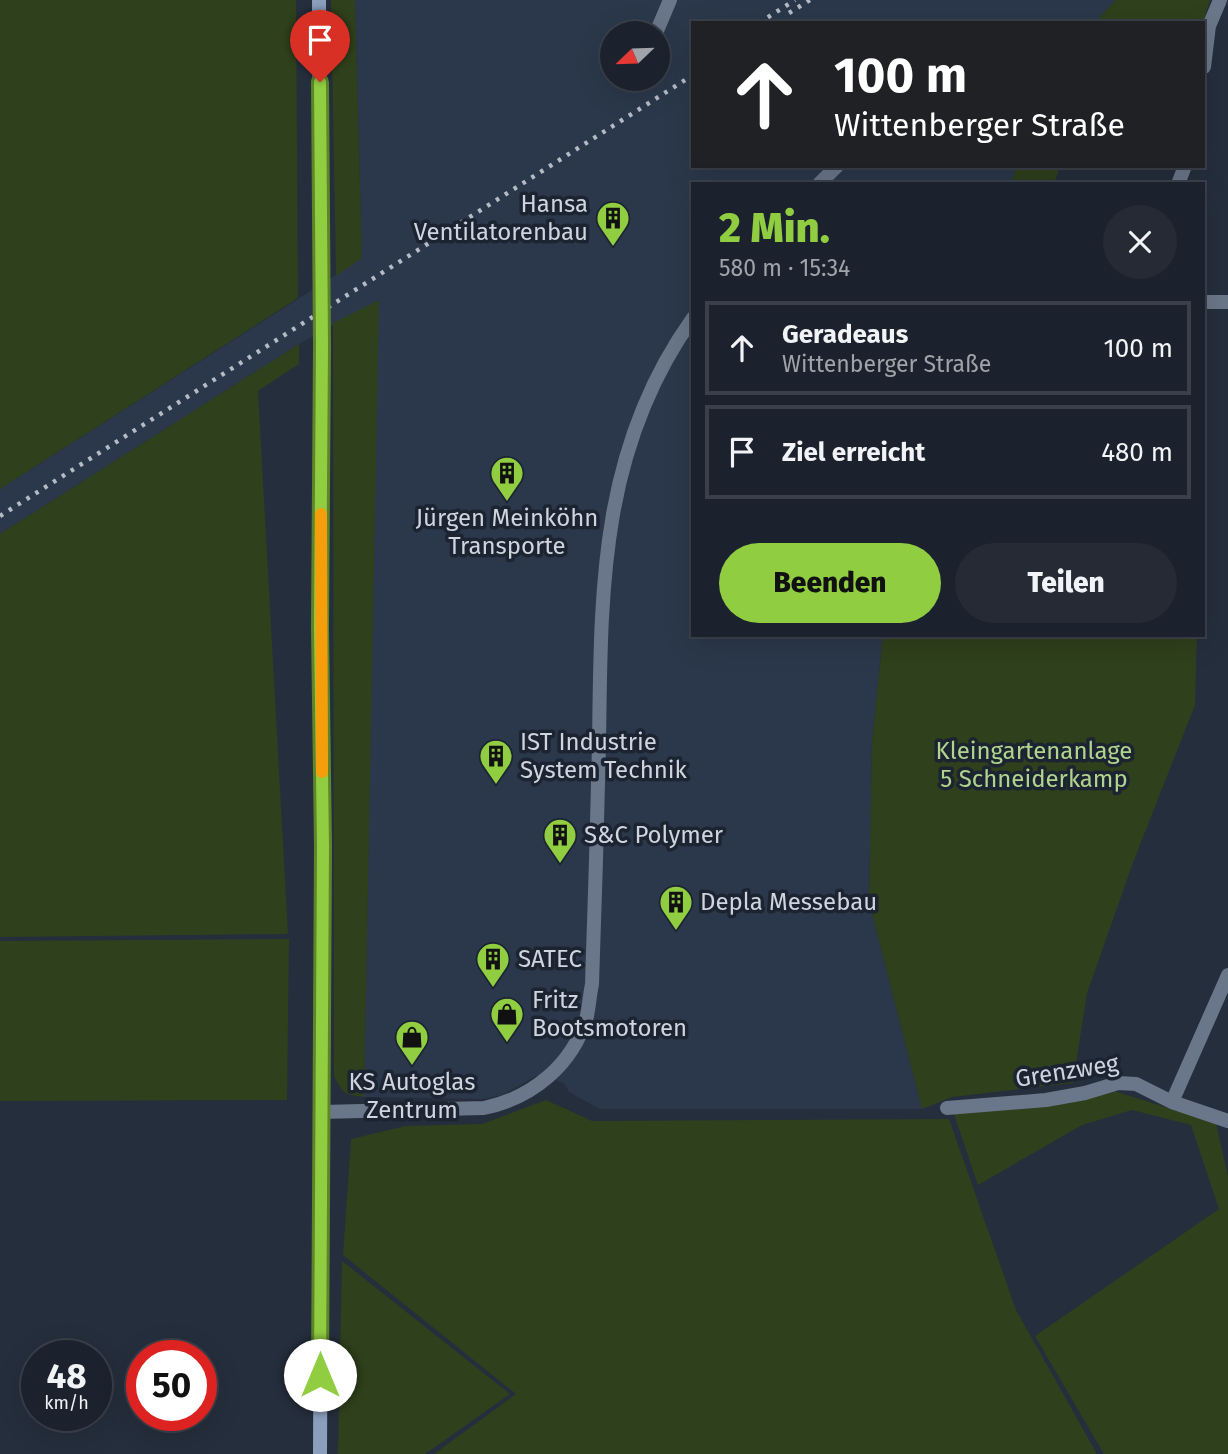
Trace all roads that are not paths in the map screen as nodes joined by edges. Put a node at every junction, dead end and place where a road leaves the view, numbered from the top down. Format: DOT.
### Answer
graph roads {
  1 [pos="319,0"];
  2 [pos="670,0"];
  3 [pos="1220,0"];
  4 [pos="661,21"];
  5 [pos="1205,59"];
  6 [pos="835,168"];
  7 [pos="821,182"];
  8 [pos="1205,302"];
  9 [pos="1228,302"];
  10 [pos="691,321"];
  11 [pos="1228,975"];
  12 [pos="1172,1101"];
  13 [pos="947,1108"];
  14 [pos="321,1112"];
  15 [pos="1228,1121"];
  16 [pos="320,1454"];
  1 -- 14 [label="main road, bridge"];
  2 -- 4 [label="street"];
  3 -- 5 [label="street"];
  6 -- 7 [label="street"];
  8 -- 9 [label="street"];
  10 -- 14 [label="street"];
  11 -- 12 [label="street"];
  12 -- 13 [label="street, Grenzweg"];
  12 -- 15 [label="street, Grenzweg"];
  14 -- 16 [label="main road"];
}
